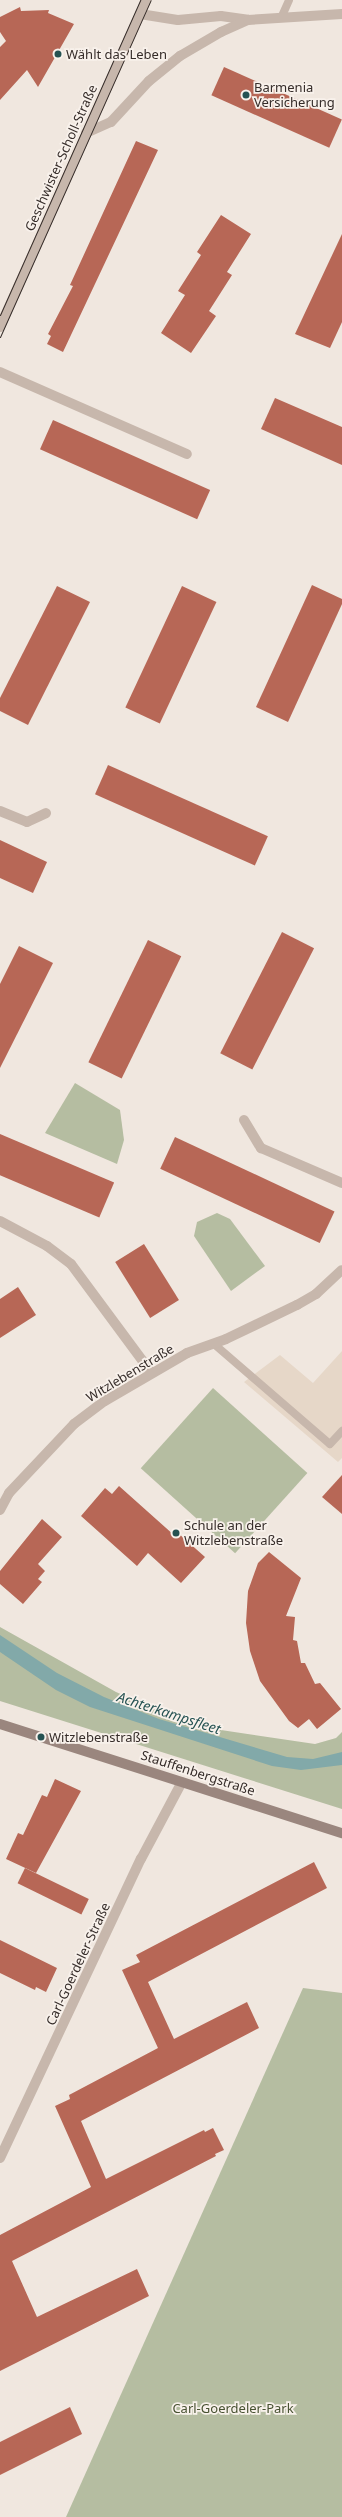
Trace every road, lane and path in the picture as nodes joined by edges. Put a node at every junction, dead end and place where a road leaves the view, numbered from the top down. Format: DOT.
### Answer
graph roads {
  1 [pos="146,0"];
  2 [pos="289,0"];
  3 [pos="140,14"];
  4 [pos="342,14"];
  5 [pos="282,16"];
  6 [pos="248,20"];
  7 [pos="86,133"];
  8 [pos="0,327"];
  9 [pos="0,372"];
  10 [pos="187,454"];
  11 [pos="0,810"];
  12 [pos="46,813"];
  13 [pos="244,1120"];
  14 [pos="342,1183"];
  15 [pos="0,1221"];
  16 [pos="342,1270"];
  17 [pos="214,1344"];
  18 [pos="151,1372"];
  19 [pos="342,1431"];
  20 [pos="0,1510"];
  21 [pos="0,1724"];
  22 [pos="182,1782"];
  23 [pos="342,1833"];
  24 [pos="0,2158"];
  1 -- 3 [label="street, Geschwister-Scholl-Straße"];
  2 -- 5 [label="lane"];
  3 -- 6 [label="street"];
  3 -- 7 [label="street, Geschwister-Scholl-Straße"];
  4 -- 5 [label="street"];
  5 -- 6 [label="street"];
  6 -- 7 [label="street"];
  7 -- 8 [label="street, Geschwister-Scholl-Straße"];
  9 -- 10 [label="street"];
  11 -- 12 [label="street"];
  13 -- 14 [label="street"];
  15 -- 18 [label="street"];
  16 -- 17 [label="street, Witzlebenstraße"];
  17 -- 18 [label="street, Witzlebenstraße"];
  17 -- 19 [label="lane"];
  18 -- 20 [label="street, Witzlebenstraße"];
  21 -- 22 [label="street, Stauffenbergstraße"];
  22 -- 23 [label="street, Stauffenbergstraße"];
  22 -- 24 [label="street, Carl-Goerdeler-Straße"];
}
